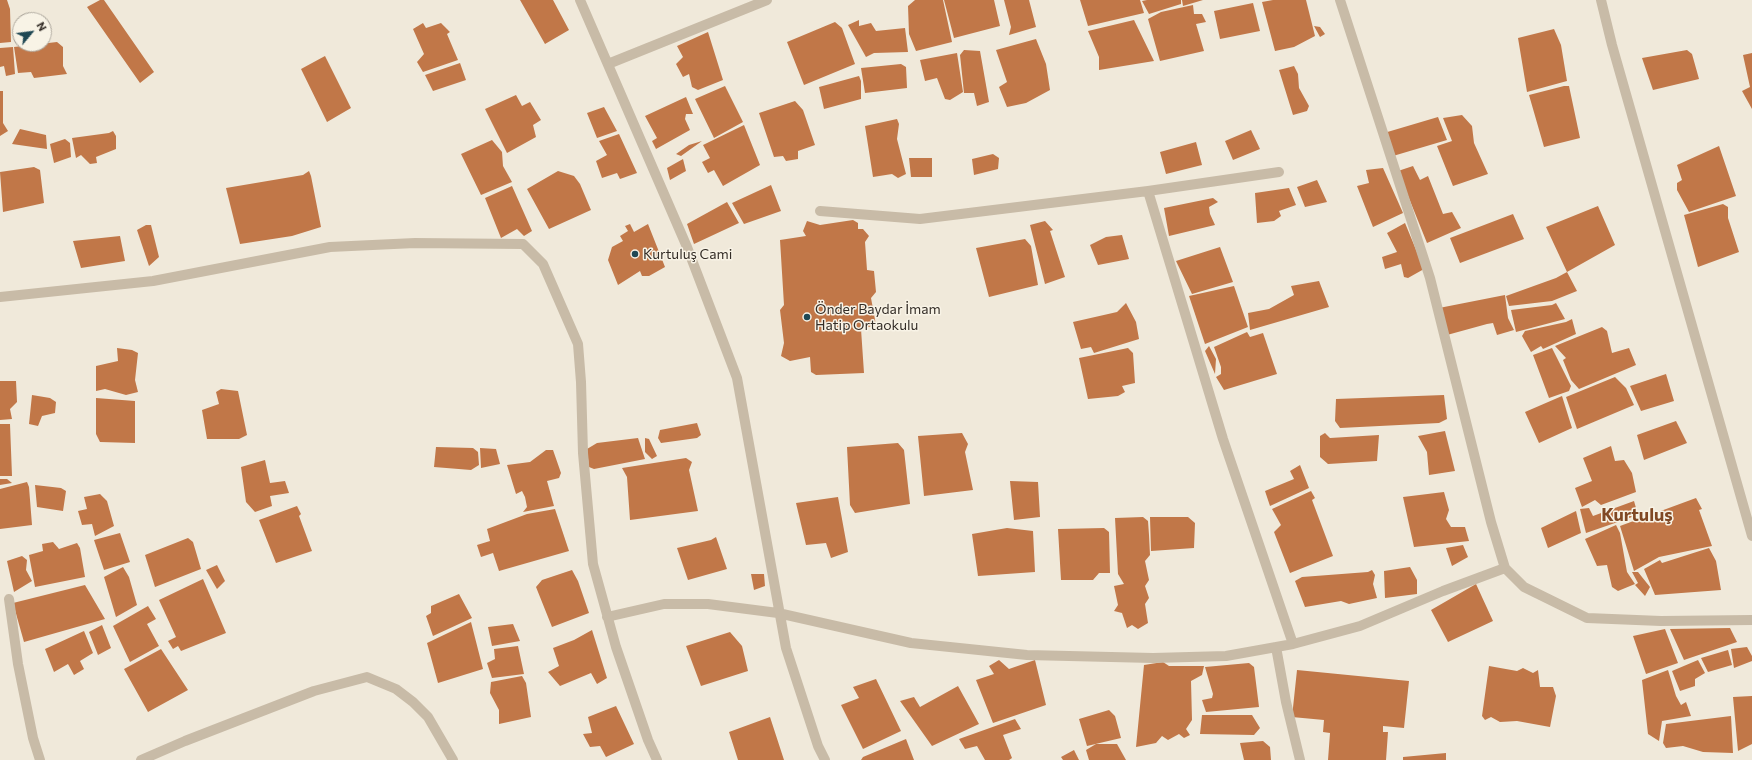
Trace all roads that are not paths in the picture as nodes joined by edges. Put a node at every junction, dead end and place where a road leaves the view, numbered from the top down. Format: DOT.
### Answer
graph roads {
  1 [pos="580,0"];
  2 [pos="767,0"];
  3 [pos="1340,0"];
  4 [pos="1601,0"];
  5 [pos="608,64"];
  6 [pos="1279,172"];
  7 [pos="1148,191"];
  8 [pos="820,211"];
  9 [pos="0,297"];
  10 [pos="1752,536"];
  11 [pos="1505,568"];
  12 [pos="9,599"];
  13 [pos="778,613"];
  14 [pos="607,617"];
  15 [pos="1752,620"];
  16 [pos="1292,644"];
  17 [pos="1276,647"];
  18 [pos="40,760"];
  19 [pos="141,760"];
  20 [pos="453,760"];
  21 [pos="657,760"];
  22 [pos="825,760"];
  23 [pos="1300,760"];
  1 -- 5 [label="street"];
  2 -- 5 [label="street"];
  3 -- 11 [label="street"];
  4 -- 10 [label="street"];
  5 -- 13 [label="street"];
  6 -- 7 [label="street"];
  7 -- 8 [label="street"];
  7 -- 16 [label="street"];
  9 -- 14 [label="street"];
  11 -- 15 [label="street"];
  11 -- 16 [label="street"];
  12 -- 18 [label="street"];
  13 -- 14 [label="street"];
  13 -- 17 [label="street"];
  13 -- 22 [label="street"];
  14 -- 21 [label="street"];
  16 -- 17 [label="street"];
  17 -- 23 [label="street"];
  19 -- 20 [label="street"];
}
